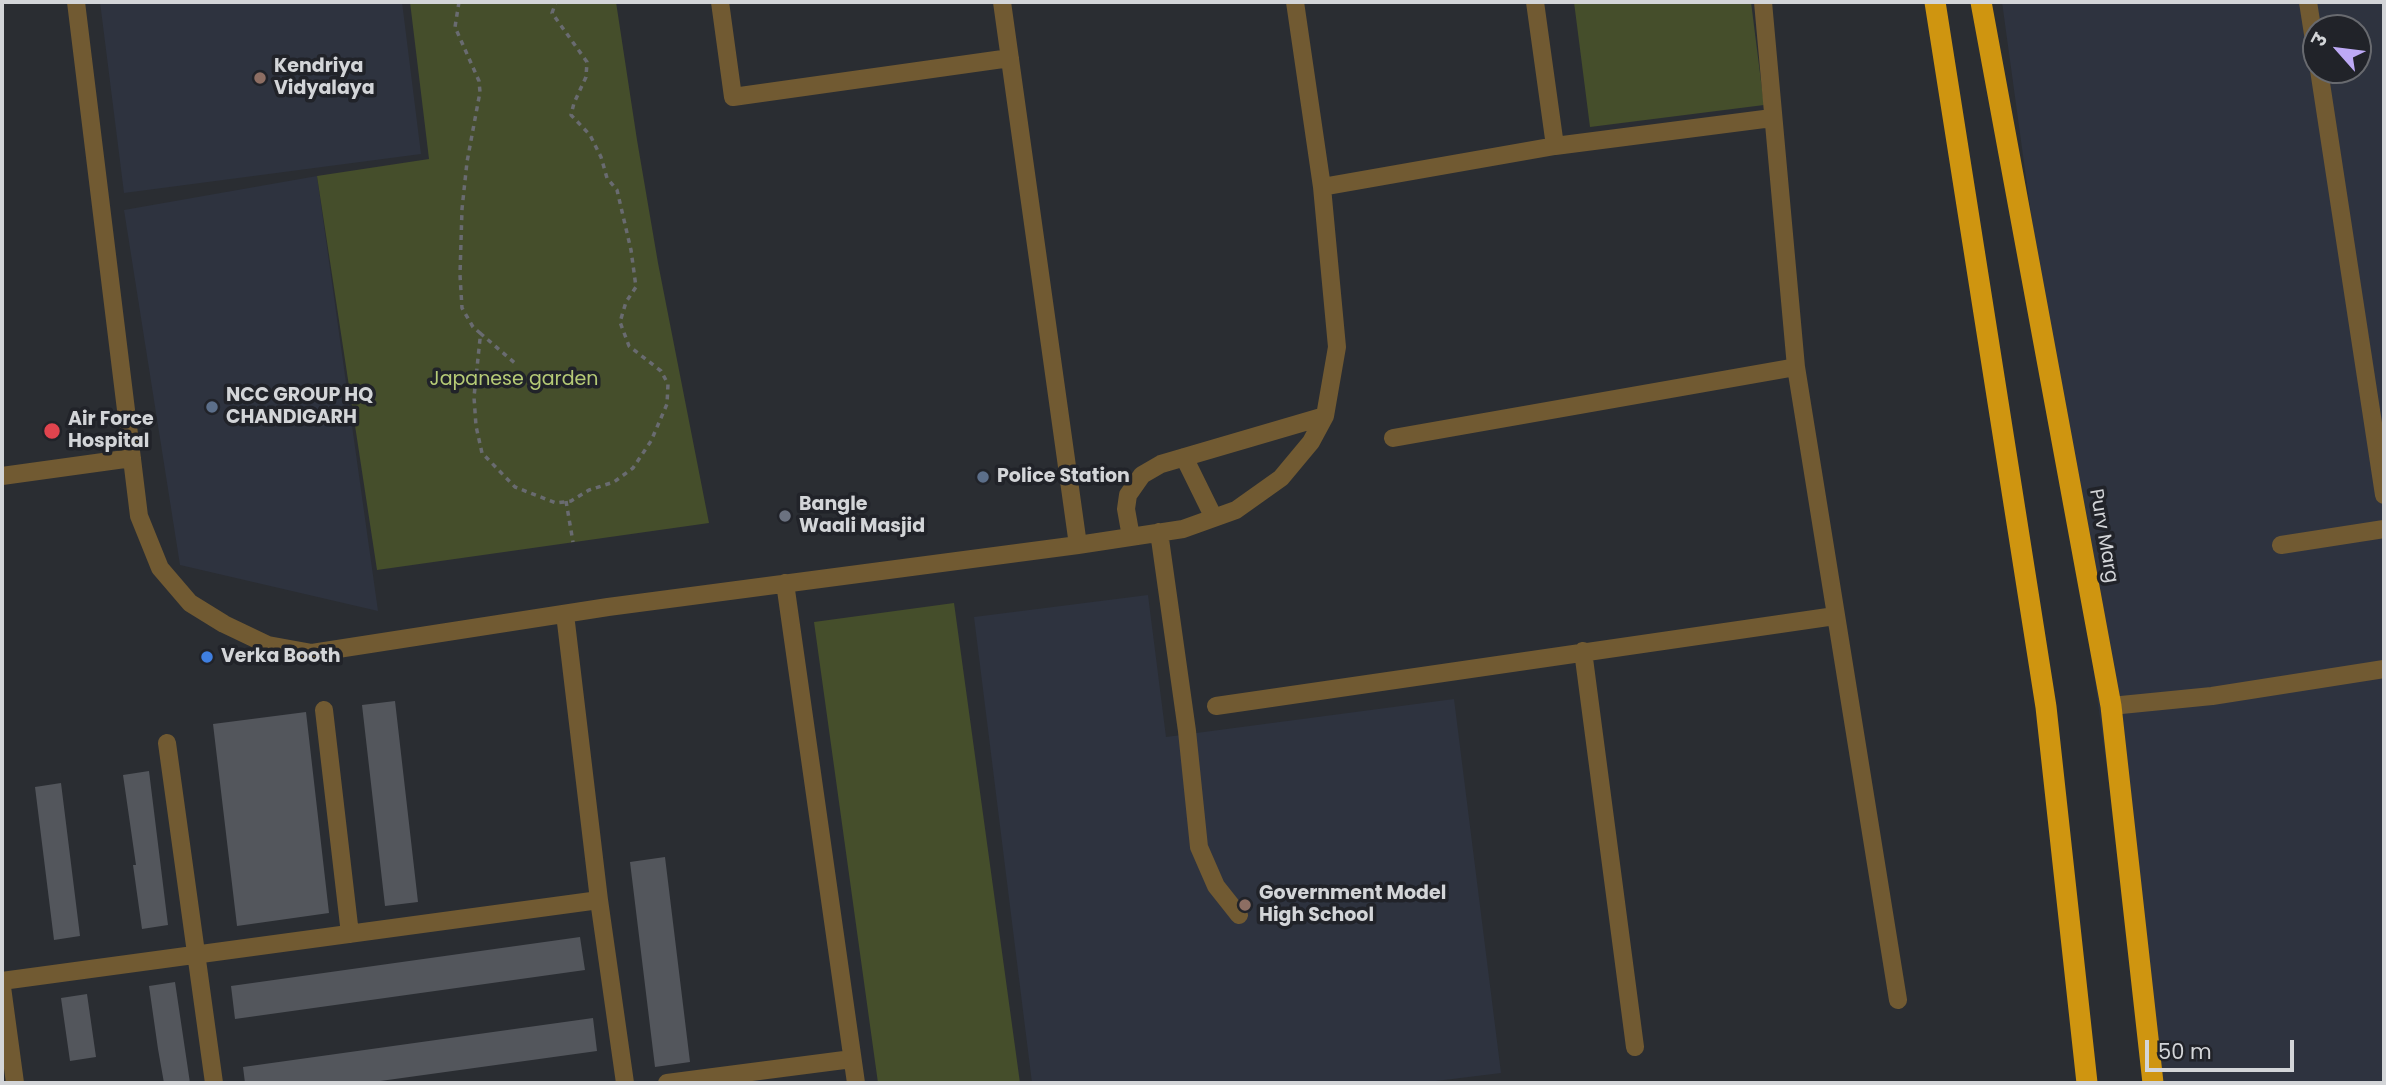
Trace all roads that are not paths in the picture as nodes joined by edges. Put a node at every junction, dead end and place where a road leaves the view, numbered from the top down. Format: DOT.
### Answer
graph roads {
  1 [pos="76,2"];
  2 [pos="720,2"];
  3 [pos="1002,2"];
  4 [pos="1295,2"];
  5 [pos="1535,2"];
  6 [pos="1763,2"];
  7 [pos="1935,2"];
  8 [pos="1981,2"];
  9 [pos="1010,58"];
  10 [pos="2321,84"];
  11 [pos="1772,118"];
  12 [pos="1555,146"];
  13 [pos="1322,187"];
  14 [pos="1796,367"];
  15 [pos="1325,416"];
  16 [pos="1392,438"];
  17 [pos="1184,457"];
  18 [pos="132,458"];
  19 [pos="2,476"];
  20 [pos="2384,495"];
  21 [pos="1213,518"];
  22 [pos="2384,529"];
  23 [pos="1159,532"];
  24 [pos="1131,537"];
  25 [pos="1078,545"];
  26 [pos="2281,545"];
  27 [pos="785,583"];
  28 [pos="565,614"];
  29 [pos="1835,616"];
  30 [pos="1583,651"];
  31 [pos="2384,669"];
  32 [pos="1216,706"];
  33 [pos="2110,706"];
  34 [pos="324,710"];
  35 [pos="167,743"];
  36 [pos="599,900"];
  37 [pos="1239,915"];
  38 [pos="350,934"];
  39 [pos="196,955"];
  40 [pos="2,981"];
  41 [pos="2,987"];
  42 [pos="1898,1000"];
  43 [pos="1635,1047"];
  44 [pos="852,1059"];
  45 [pos="15,1083"];
  46 [pos="215,1083"];
  47 [pos="625,1083"];
  48 [pos="667,1083"];
  49 [pos="856,1083"];
  50 [pos="2087,1083"];
  51 [pos="2153,1083"];
  1 -- 18 [label="street"];
  2 -- 9 [label="street"];
  3 -- 9 [label="street"];
  4 -- 13 [label="street"];
  5 -- 12 [label="street"];
  6 -- 11 [label="street"];
  7 -- 50 [label="highway"];
  8 -- 33 [label="highway, Purv Marg"];
  9 -- 25 [label="street"];
  10 -- 20 [label="street"];
  11 -- 12 [label="street"];
  11 -- 14 [label="street"];
  12 -- 13 [label="street"];
  13 -- 15 [label="street"];
  14 -- 16 [label="street"];
  14 -- 29 [label="street"];
  15 -- 17 [label="street"];
  15 -- 21 [label="street"];
  17 -- 21 [label="street"];
  17 -- 24 [label="street"];
  18 -- 19 [label="street"];
  18 -- 28 [label="street"];
  21 -- 23 [label="street"];
  22 -- 26 [label="street"];
  23 -- 24 [label="street"];
  23 -- 37 [label="street"];
  24 -- 25 [label="street"];
  25 -- 27 [label="street"];
  27 -- 28 [label="street"];
  27 -- 44 [label="street"];
  28 -- 36 [label="street"];
  29 -- 30 [label="street"];
  29 -- 42 [label="street"];
  30 -- 32 [label="street"];
  30 -- 43 [label="street"];
  31 -- 33 [label="street"];
  33 -- 51 [label="highway, Purv Marg"];
  34 -- 38 [label="street"];
  35 -- 39 [label="street"];
  36 -- 38 [label="street"];
  36 -- 47 [label="street"];
  38 -- 39 [label="street"];
  39 -- 40 [label="street"];
  39 -- 46 [label="street"];
  41 -- 45 [label="street"];
  44 -- 48 [label="street"];
  44 -- 49 [label="street"];
}
